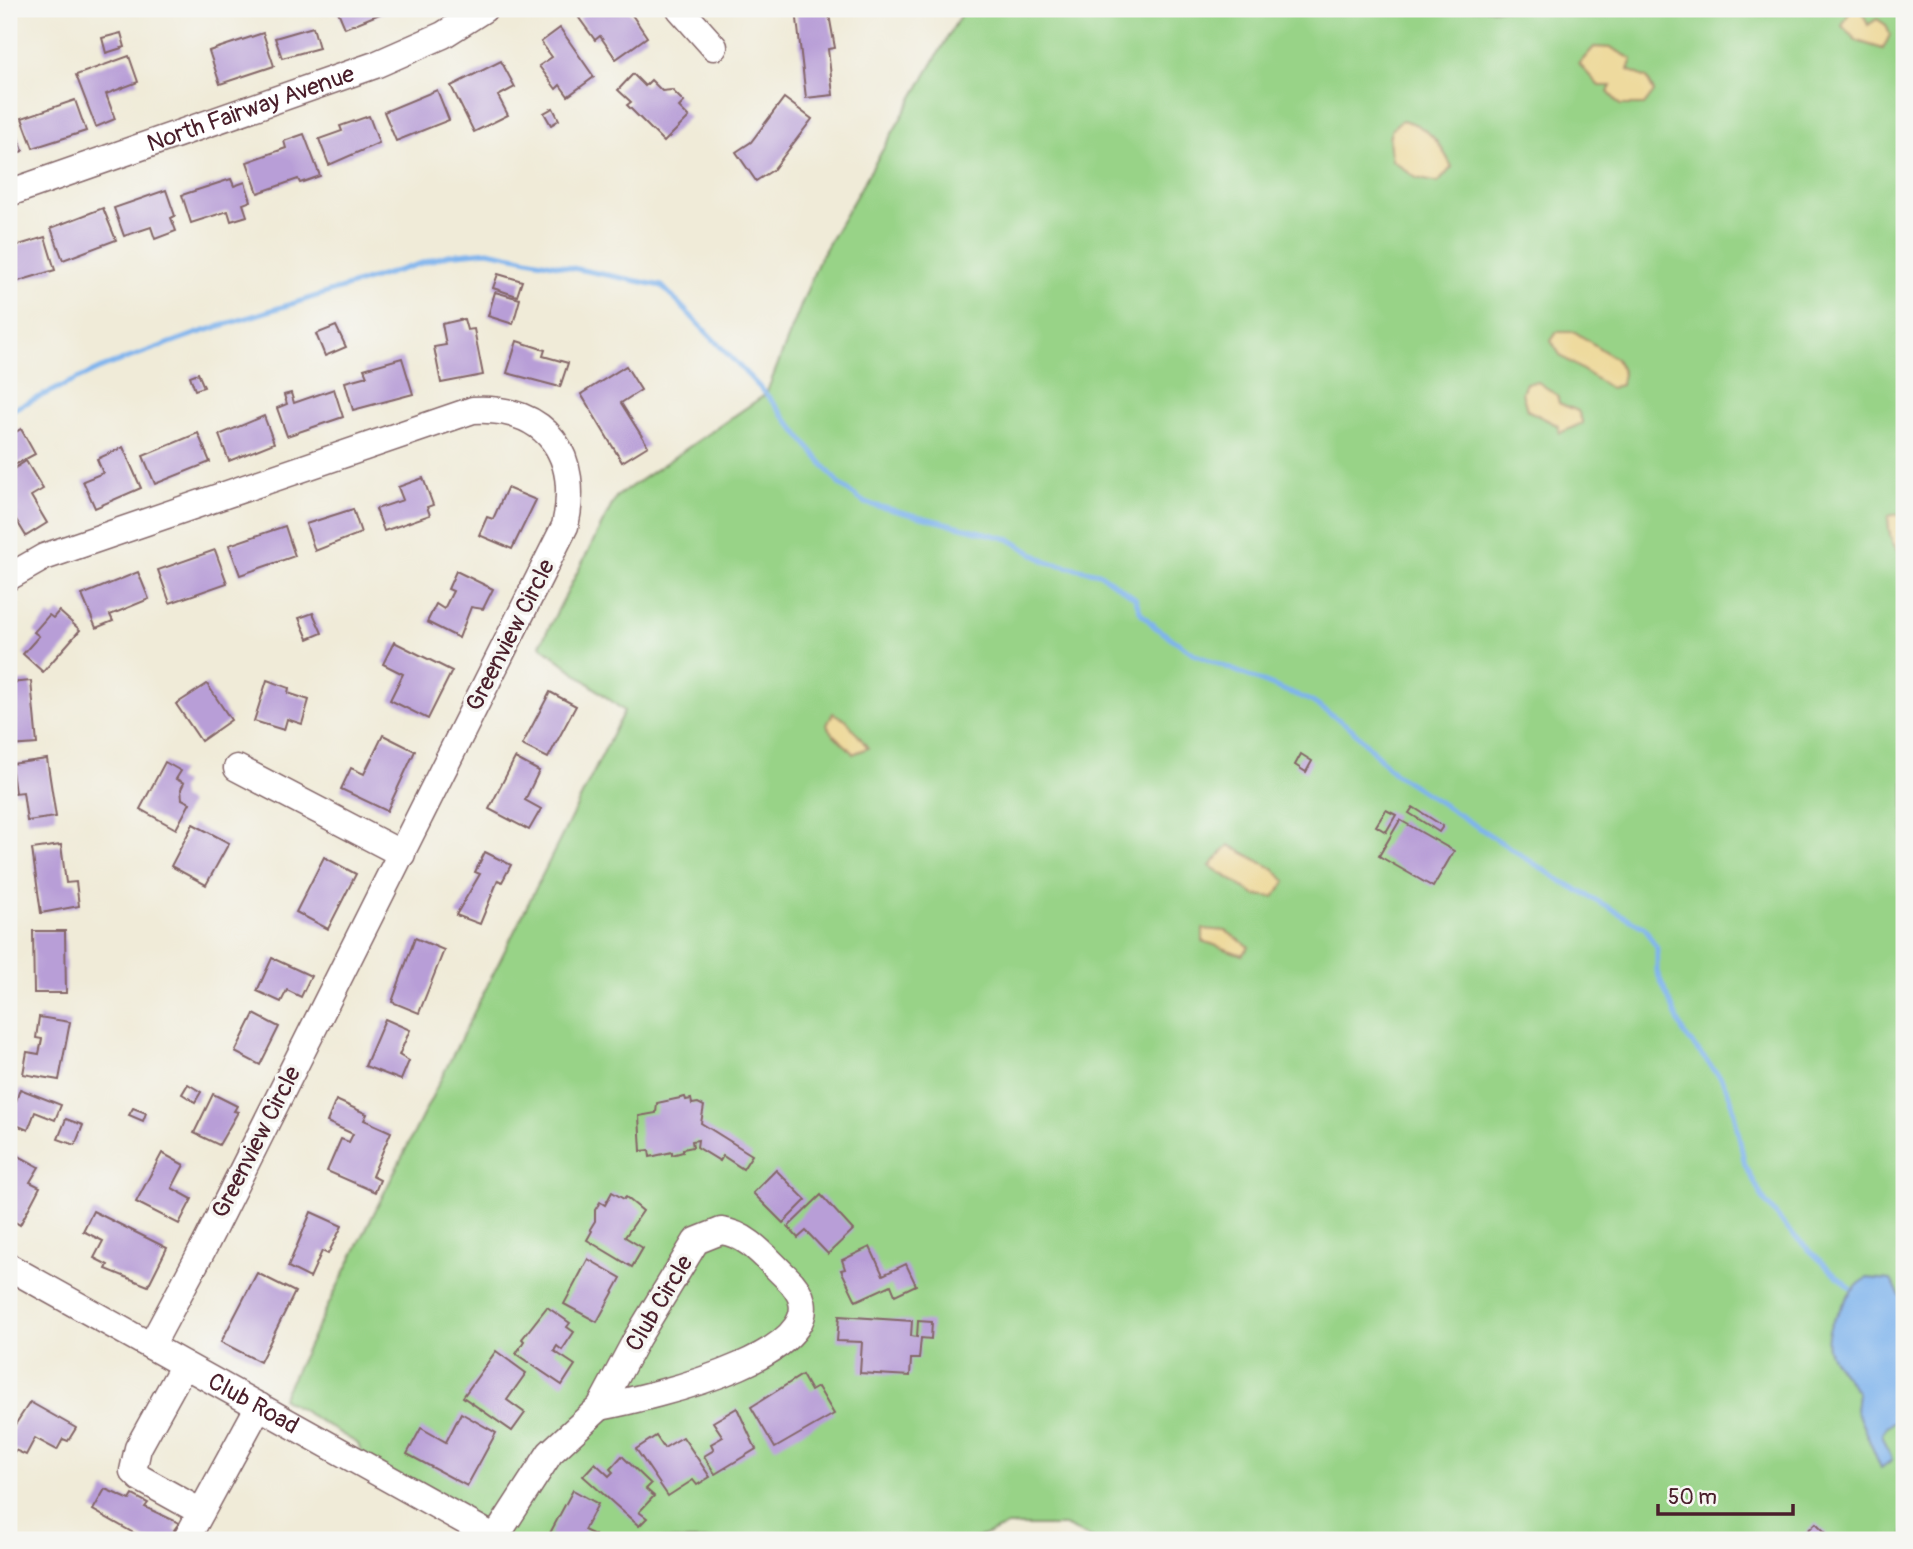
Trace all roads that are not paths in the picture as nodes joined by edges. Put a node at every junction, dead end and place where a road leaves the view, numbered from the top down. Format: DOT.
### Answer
graph roads {
  1 [pos="484,9"];
  2 [pos="680,9"];
  3 [pos="715,47"];
  4 [pos="9,193"];
  5 [pos="9,577"];
  6 [pos="237,768"];
  7 [pos="402,854"];
  8 [pos="9,1267"];
  9 [pos="151,1346"];
  10 [pos="184,1364"];
  11 [pos="259,1406"];
  12 [pos="600,1407"];
  13 [pos="201,1512"];
  14 [pos="497,1539"];
  15 [pos="187,1540"];
  1 -- 4 [label="street, North Fairway Avenue"];
  2 -- 3 [label="street"];
  5 -- 7 [label="street, Greenview Circle"];
  6 -- 7 [label="street"];
  7 -- 9 [label="street, Greenview Circle"];
  8 -- 9 [label="street, Club Road"];
  9 -- 10 [label="street, Club Road"];
  10 -- 11 [label="street, Club Road"];
  10 -- 13 [label="street"];
  11 -- 13 [label="street"];
  11 -- 14 [label="street, Club Road"];
  12 -- 12 [label="street, Club Circle"];
  12 -- 14 [label="street, Club Circle"];
  13 -- 15 [label="street"];
}
